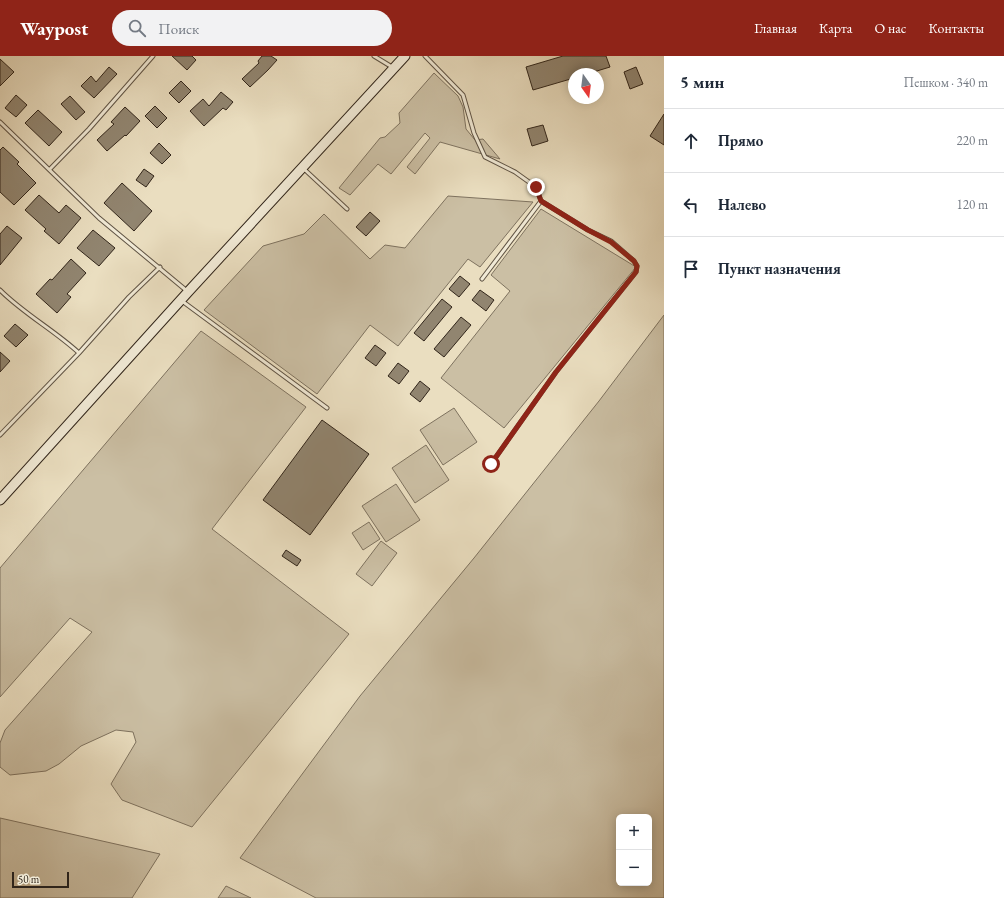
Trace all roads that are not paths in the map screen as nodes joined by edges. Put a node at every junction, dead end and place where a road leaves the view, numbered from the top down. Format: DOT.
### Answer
graph roads {
  1 [pos="153,56"];
  2 [pos="374,56"];
  3 [pos="405,56"];
  4 [pos="425,56"];
  5 [pos="394,68"];
  6 [pos="0,122"];
  7 [pos="302,167"];
  8 [pos="50,169"];
  9 [pos="541,201"];
  10 [pos="347,209"];
  11 [pos="160,267"];
  12 [pos="482,279"];
  13 [pos="0,290"];
  14 [pos="188,292"];
  15 [pos="181,300"];
  16 [pos="79,353"];
  17 [pos="327,408"];
  18 [pos="0,435"];
  19 [pos="491,464"];
  20 [pos="0,500"];
  1 -- 8 [label="lane"];
  2 -- 5 [label="lane"];
  3 -- 5 [label="main road"];
  4 -- 9 [label="lane"];
  5 -- 7 [label="main road"];
  6 -- 8 [label="lane"];
  7 -- 10 [label="lane"];
  7 -- 14 [label="main road"];
  8 -- 11 [label="lane"];
  9 -- 12 [label="lane"];
  9 -- 19 [label="lane"];
  11 -- 14 [label="lane"];
  11 -- 16 [label="lane"];
  13 -- 16 [label="lane"];
  14 -- 15 [label="main road"];
  15 -- 17 [label="lane"];
  15 -- 20 [label="main road"];
  16 -- 18 [label="lane"];
}
